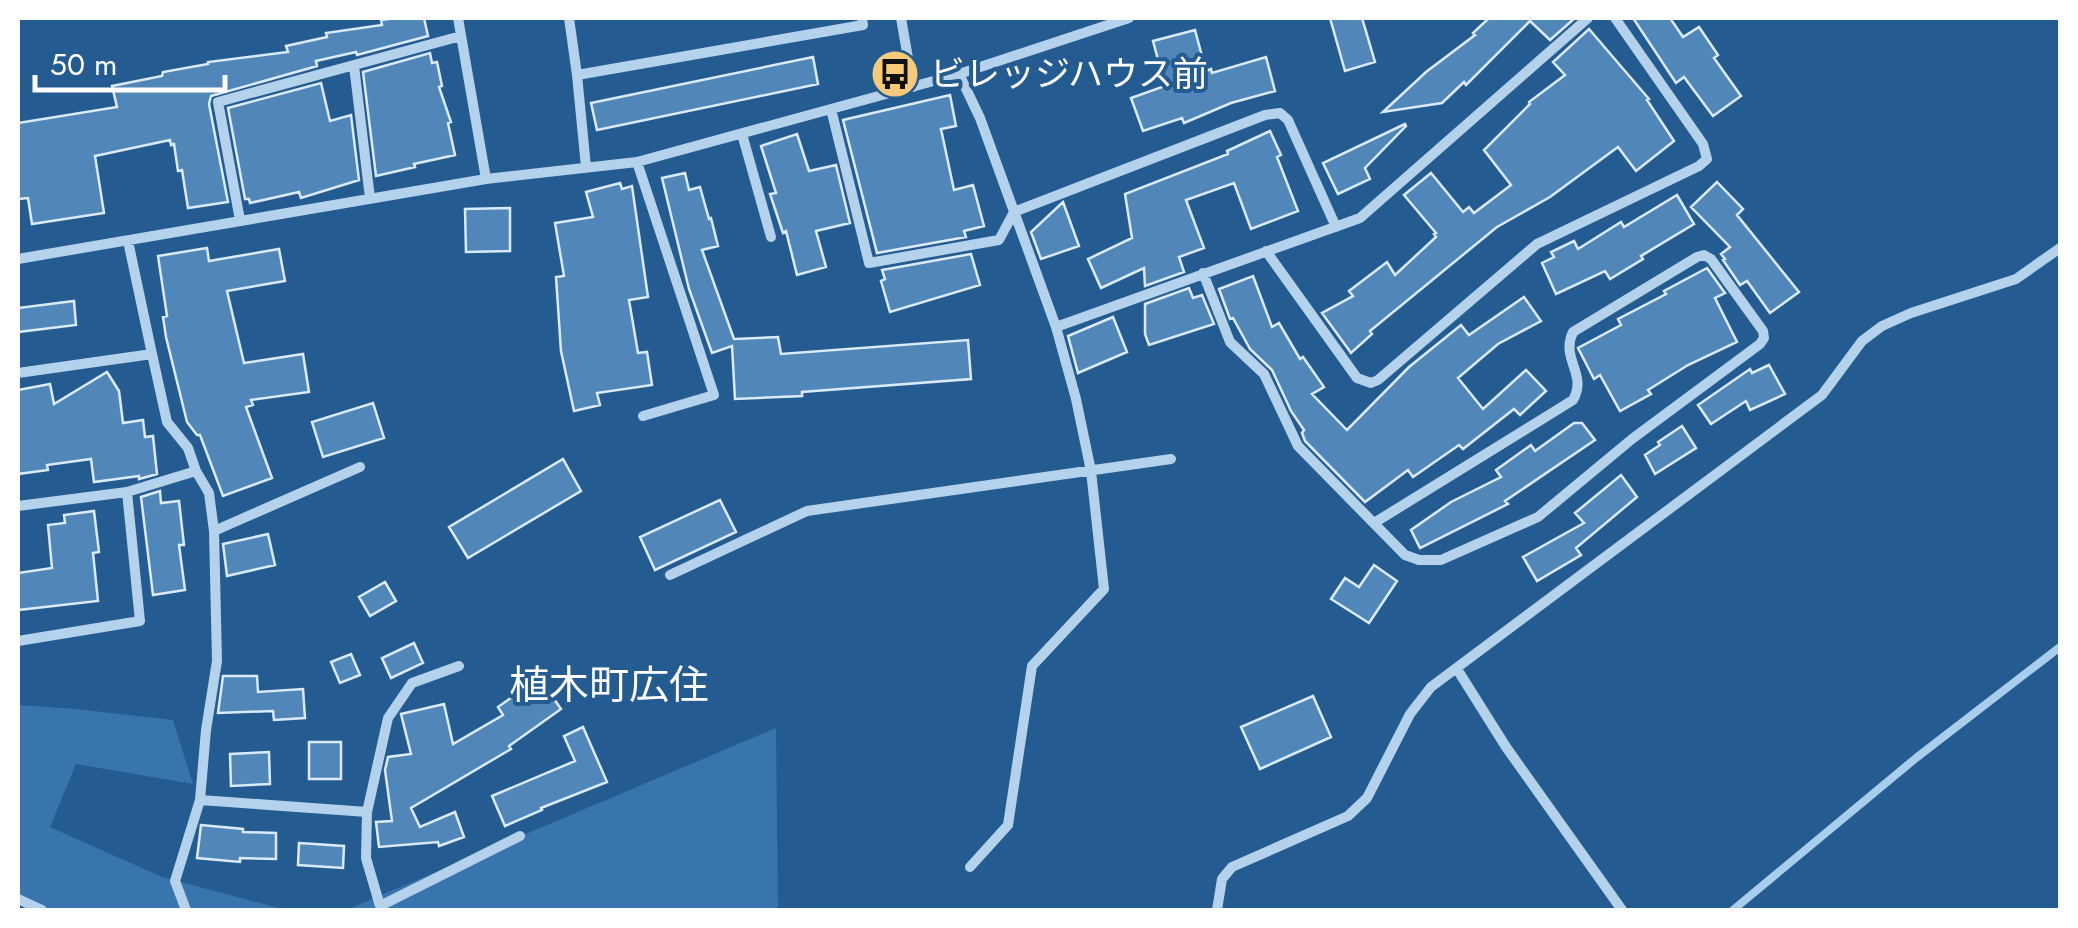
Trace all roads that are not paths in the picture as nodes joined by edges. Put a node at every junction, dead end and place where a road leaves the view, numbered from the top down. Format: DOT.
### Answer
graph roads {
  1 [pos="458,18"];
  2 [pos="569,18"];
  3 [pos="862,18"];
  4 [pos="901,18"];
  5 [pos="1129,18"];
  6 [pos="1588,18"];
  7 [pos="1615,18"];
  8 [pos="461,36"];
  9 [pos="354,66"];
  10 [pos="959,74"];
  11 [pos="577,75"];
  12 [pos="912,87"];
  13 [pos="831,109"];
  14 [pos="742,134"];
  15 [pos="637,162"];
  16 [pos="586,168"];
  17 [pos="486,179"];
  18 [pos="370,198"];
  19 [pos="1014,212"];
  20 [pos="240,220"];
  21 [pos="1336,226"];
  22 [pos="771,237"];
  23 [pos="128,242"];
  24 [pos="2060,248"];
  25 [pos="1266,251"];
  26 [pos="18,259"];
  27 [pos="1202,273"];
  28 [pos="1056,327"];
  29 [pos="152,354"];
  30 [pos="18,373"];
  31 [pos="643,416"];
  32 [pos="1171,458"];
  33 [pos="360,466"];
  34 [pos="196,471"];
  35 [pos="1091,471"];
  36 [pos="127,492"];
  37 [pos="18,506"];
  38 [pos="1374,523"];
  39 [pos="214,531"];
  40 [pos="670,575"];
  41 [pos="18,641"];
  42 [pos="459,666"];
  43 [pos="1457,668"];
  44 [pos="200,800"];
  45 [pos="366,812"];
  46 [pos="520,836"];
  47 [pos="970,867"];
  48 [pos="18,898"];
  49 [pos="42,910"];
  50 [pos="186,910"];
  51 [pos="1217,910"];
  52 [pos="1622,910"];
  1 -- 8 [label="street"];
  2 -- 11 [label="street"];
  3 -- 11 [label="street"];
  4 -- 12 [label="street"];
  5 -- 10 [label="street"];
  6 -- 21 [label="street"];
  7 -- 25 [label="street"];
  8 -- 9 [label="street"];
  8 -- 17 [label="street"];
  9 -- 18 [label="street"];
  9 -- 20 [label="street"];
  10 -- 12 [label="street"];
  10 -- 19 [label="street"];
  11 -- 16 [label="street"];
  12 -- 13 [label="street"];
  13 -- 14 [label="street"];
  13 -- 19 [label="street"];
  14 -- 15 [label="street"];
  14 -- 22 [label="street"];
  15 -- 16 [label="street"];
  15 -- 31 [label="street"];
  16 -- 17 [label="street"];
  17 -- 18 [label="street"];
  18 -- 20 [label="street"];
  19 -- 21 [label="street"];
  19 -- 28 [label="street"];
  20 -- 23 [label="street"];
  21 -- 25 [label="street"];
  23 -- 26 [label="street"];
  23 -- 29 [label="street"];
  24 -- 43 [label="street"];
  25 -- 27 [label="street"];
  27 -- 28 [label="street"];
  27 -- 38 [label="street"];
  28 -- 35 [label="street"];
  29 -- 30 [label="street"];
  29 -- 34 [label="street"];
  32 -- 35 [label="street"];
  33 -- 39 [label="street"];
  34 -- 36 [label="street"];
  34 -- 39 [label="street"];
  35 -- 40 [label="street"];
  35 -- 47 [label="street"];
  36 -- 37 [label="street"];
  36 -- 41 [label="street"];
  38 -- 38 [label="street"];
  39 -- 44 [label="street"];
  42 -- 45 [label="street"];
  43 -- 51 [label="street"];
  43 -- 52 [label="street"];
  44 -- 45 [label="street"];
  44 -- 50 [label="street"];
  45 -- 46 [label="street"];
  48 -- 49 [label="street"];
}
